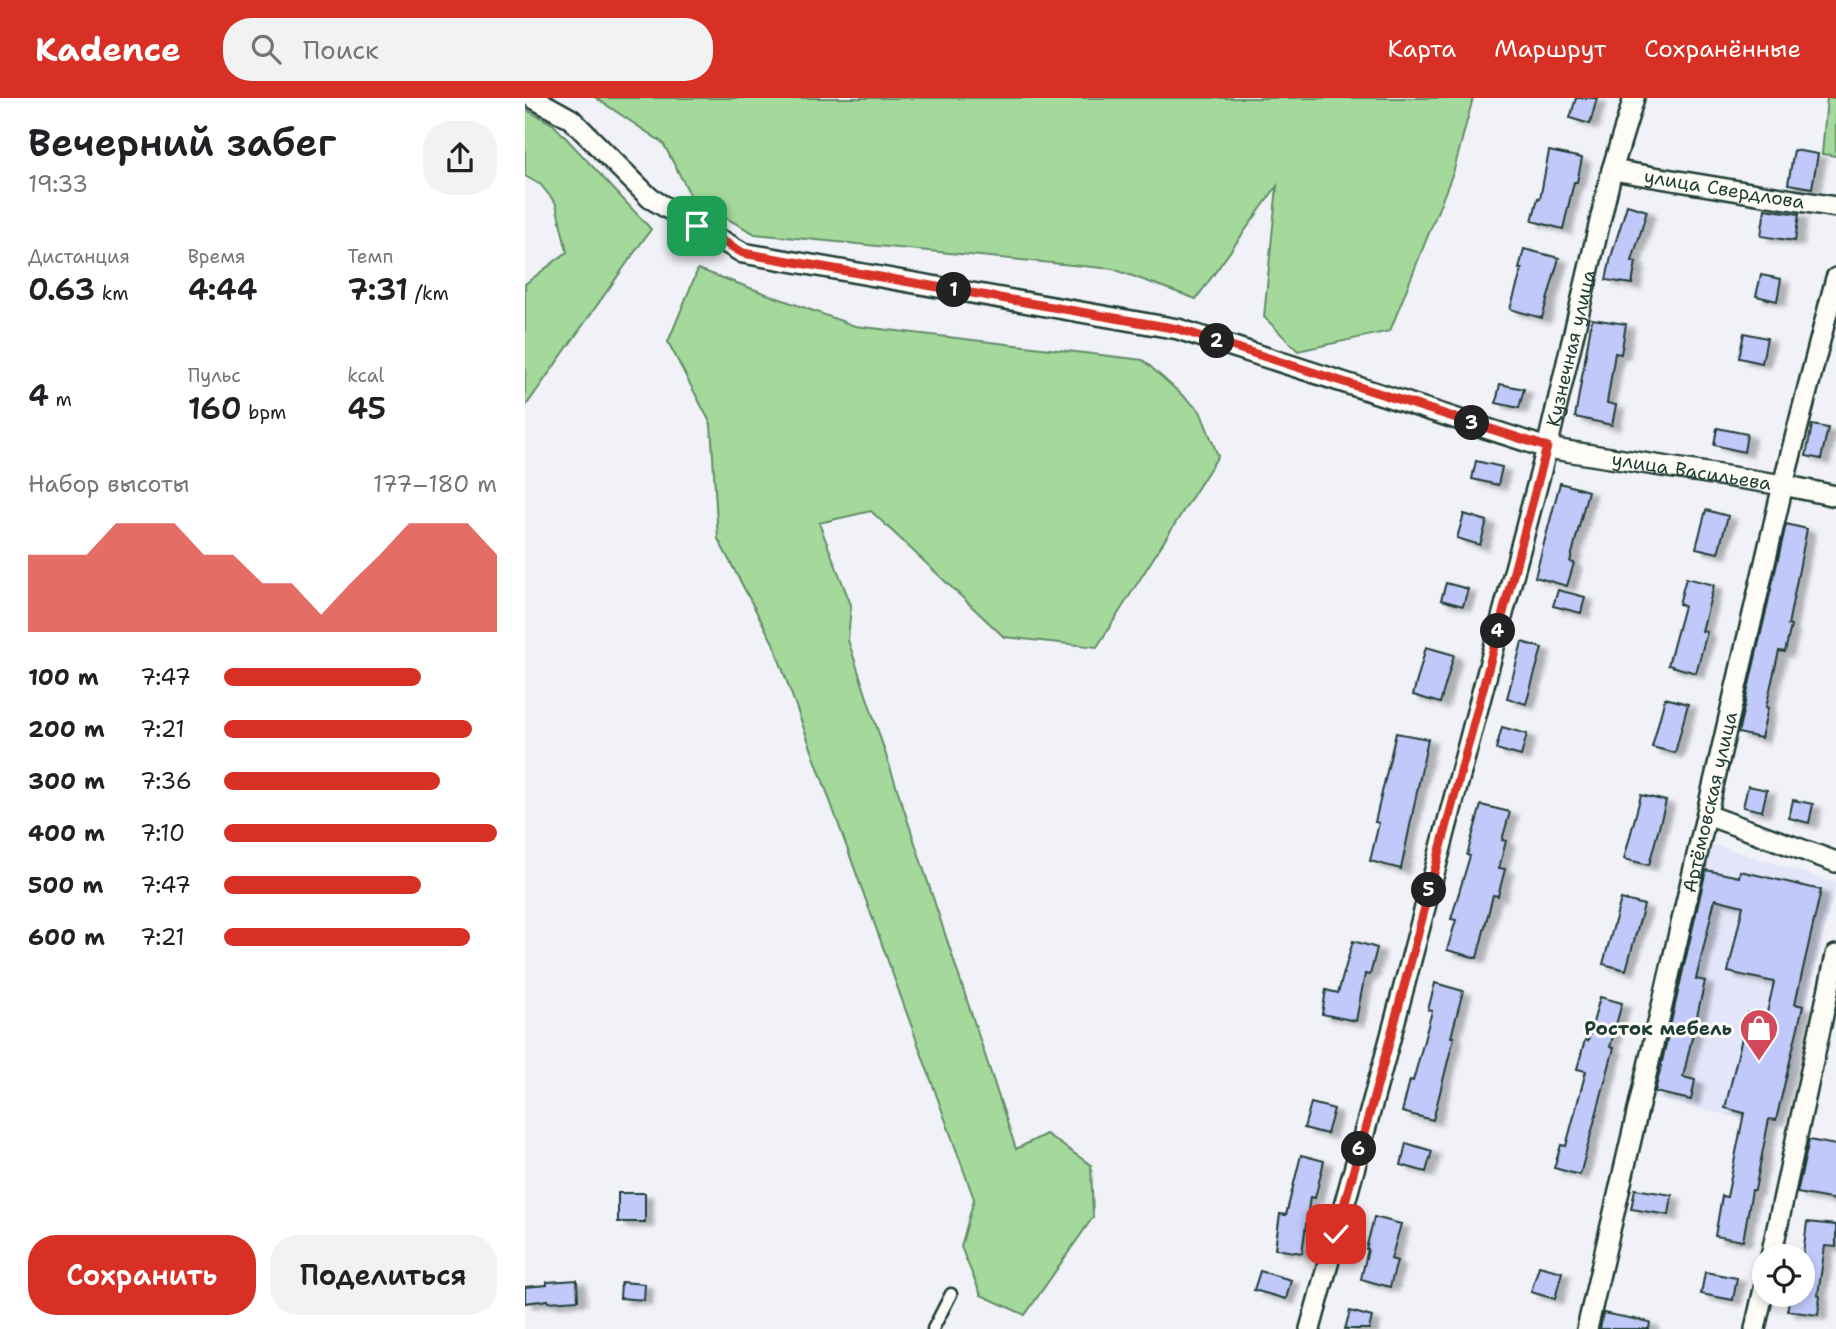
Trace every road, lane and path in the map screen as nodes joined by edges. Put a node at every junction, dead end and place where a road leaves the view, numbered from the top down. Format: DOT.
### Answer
graph roads {
  1 [pos="533,98"];
  2 [pos="1634,98"];
  3 [pos="1612,170"];
  4 [pos="1836,207"];
  5 [pos="1836,278"];
  6 [pos="1547,447"];
  7 [pos="1783,485"];
  8 [pos="1836,496"];
  9 [pos="1707,815"];
  10 [pos="1836,862"];
  11 [pos="1836,955"];
  12 [pos="1774,1244"];
  13 [pos="951,1294"];
  14 [pos="1760,1307"];
  15 [pos="933,1329"];
  16 [pos="1310,1329"];
  17 [pos="1587,1329"];
  18 [pos="1755,1329"];
  1 -- 6 [label="street, улица Васильева"];
  2 -- 3 [label="street, Кузнечная улица"];
  3 -- 4 [label="street, улица Свердлова"];
  3 -- 6 [label="street, Кузнечная улица"];
  5 -- 7 [label="street, Артёмовская улица"];
  6 -- 7 [label="street, улица Васильева"];
  6 -- 16 [label="street, Кузнечная улица"];
  7 -- 8 [label="street, улица Васильева"];
  7 -- 9 [label="street, Артёмовская улица"];
  9 -- 10 [label="street"];
  9 -- 17 [label="street, Артёмовская улица"];
  11 -- 12 [label="street"];
  13 -- 15 [label="lane"];
  14 -- 18 [label="street"];
}
